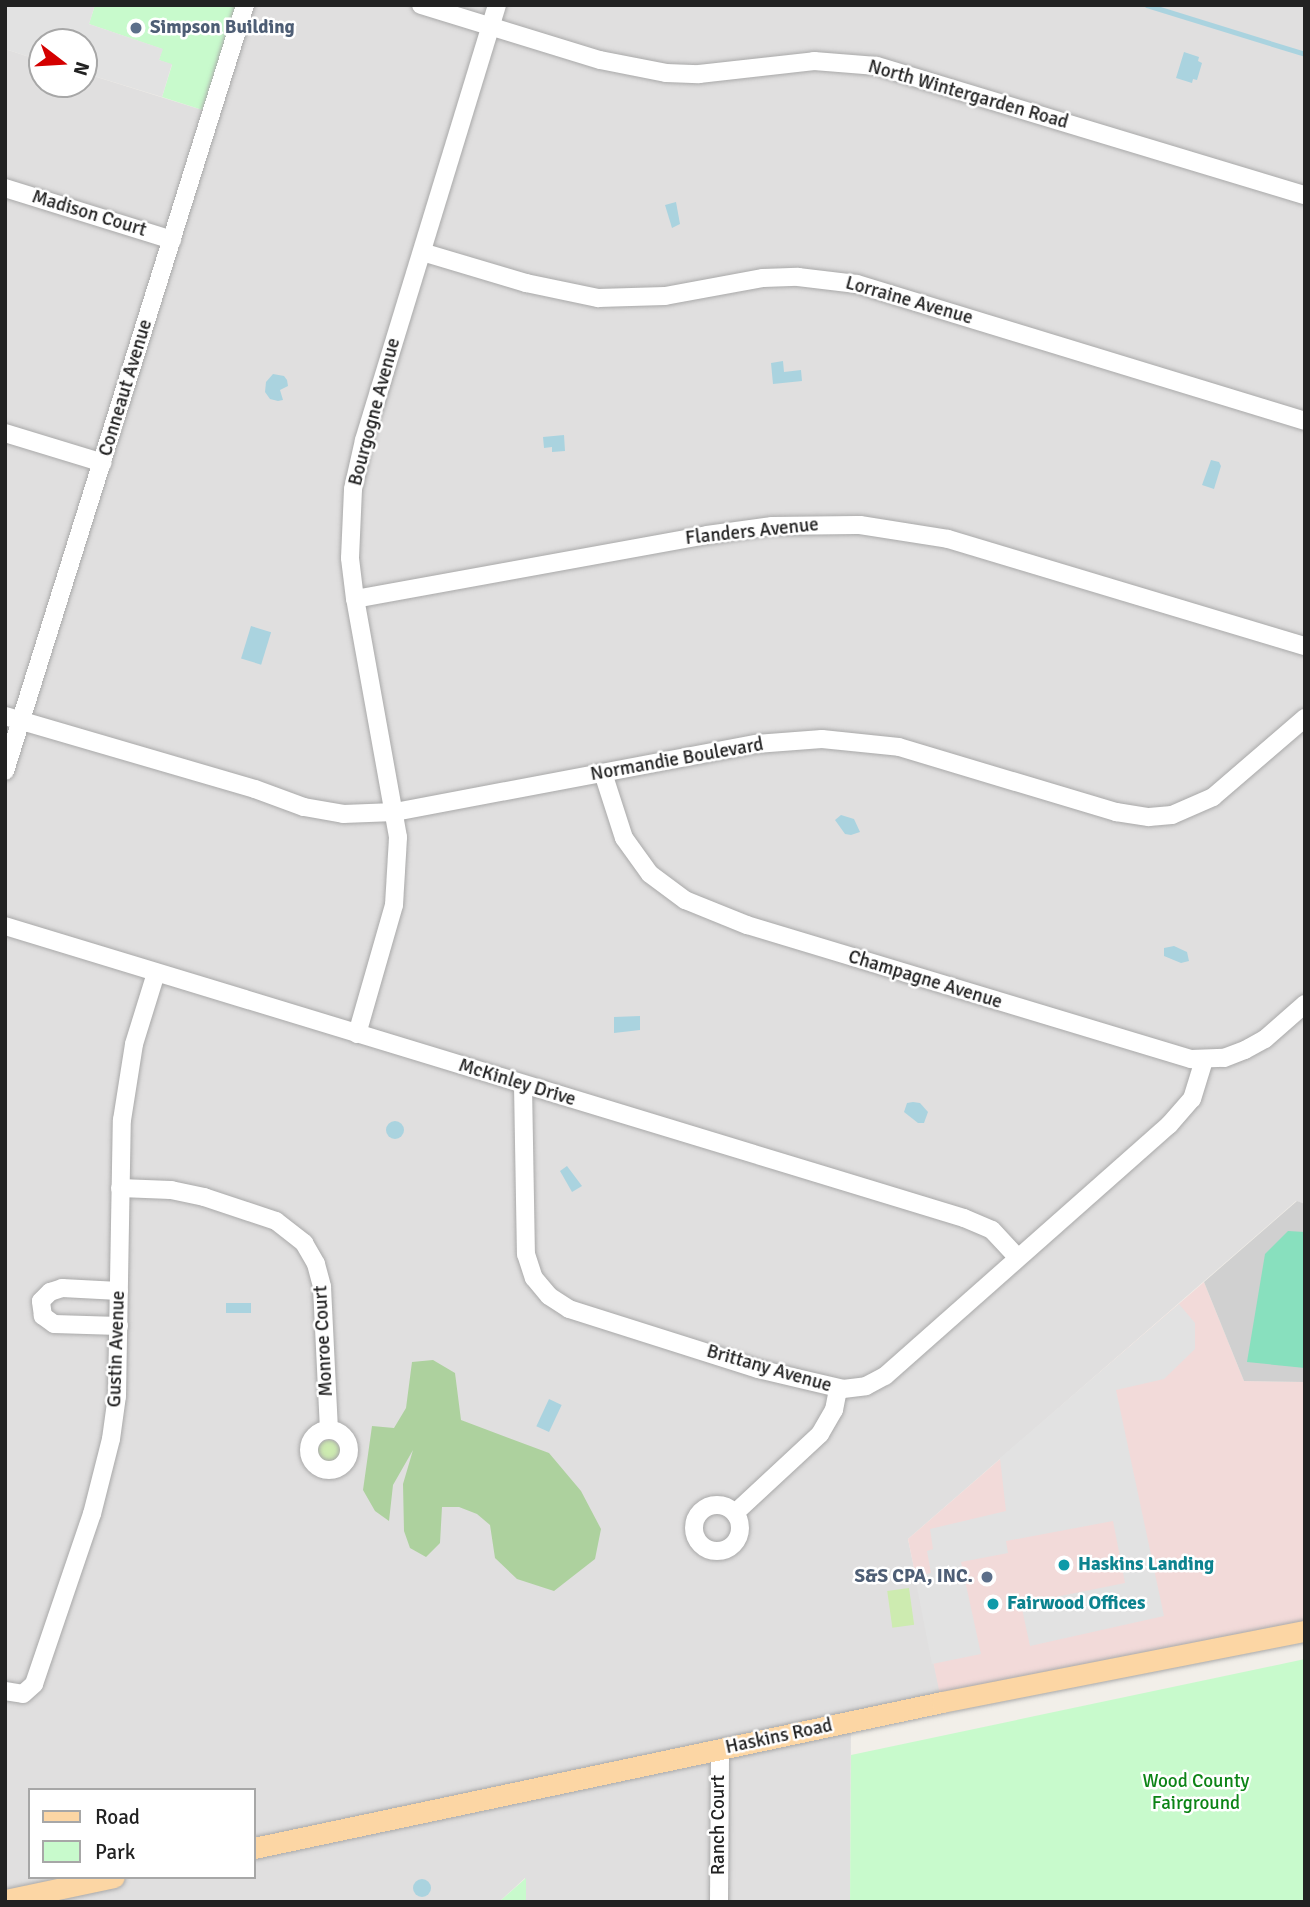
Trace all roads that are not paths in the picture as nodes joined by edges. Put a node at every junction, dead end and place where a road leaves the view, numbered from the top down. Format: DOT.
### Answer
graph roads {
  1 [pos="245,5"];
  2 [pos="421,5"];
  3 [pos="497,5"];
  4 [pos="491,27"];
  5 [pos="5,188"];
  6 [pos="1305,195"];
  7 [pos="172,240"];
  8 [pos="422,252"];
  9 [pos="1305,421"];
  10 [pos="5,433"];
  11 [pos="103,463"];
  12 [pos="355,599"];
  13 [pos="1305,646"];
  14 [pos="13,718"];
  15 [pos="1305,718"];
  16 [pos="5,771"];
  17 [pos="603,773"];
  18 [pos="395,812"];
  19 [pos="5,926"];
  20 [pos="156,973"];
  21 [pos="1305,1004"];
  22 [pos="357,1034"];
  23 [pos="1204,1060"];
  24 [pos="523,1085"];
  25 [pos="120,1188"];
  26 [pos="1018,1258"];
  27 [pos="119,1291"];
  28 [pos="119,1326"];
  29 [pos="838,1389"];
  30 [pos="329,1430"];
  31 [pos="735,1513"];
  32 [pos="1305,1630"];
  33 [pos="5,1691"];
  34 [pos="720,1749"];
  35 [pos="256,1847"];
  36 [pos="105,1879"];
  37 [pos="5,1900"];
  38 [pos="719,1902"];
  1 -- 7 [label="street, Conneaut Avenue"];
  2 -- 4 [label="street, North Wintergarden Road"];
  3 -- 4 [label="street, Bourgogne Avenue"];
  4 -- 6 [label="street, North Wintergarden Road"];
  4 -- 8 [label="street, Bourgogne Avenue"];
  5 -- 7 [label="street, Madison Court"];
  7 -- 11 [label="street, Conneaut Avenue"];
  8 -- 9 [label="street, Lorraine Avenue"];
  8 -- 12 [label="street, Bourgogne Avenue"];
  10 -- 11 [label="street"];
  11 -- 14 [label="street, Conneaut Avenue"];
  12 -- 13 [label="street, Flanders Avenue"];
  12 -- 18 [label="street, Bourgogne Avenue"];
  14 -- 16 [label="street, Conneaut Avenue"];
  14 -- 18 [label="street, Normandie Boulevard"];
  15 -- 17 [label="street, Normandie Boulevard"];
  17 -- 18 [label="street, Normandie Boulevard"];
  17 -- 23 [label="street, Champagne Avenue"];
  18 -- 22 [label="street, Bourgogne Avenue"];
  19 -- 20 [label="street, McKinley Drive"];
  20 -- 22 [label="street, McKinley Drive"];
  20 -- 25 [label="street, Gustin Avenue"];
  21 -- 23 [label="street, Champagne Avenue"];
  22 -- 24 [label="street, McKinley Drive"];
  23 -- 26 [label="street, Brittany Avenue"];
  24 -- 26 [label="street, McKinley Drive"];
  24 -- 29 [label="street, Brittany Avenue"];
  25 -- 27 [label="street, Gustin Avenue"];
  25 -- 30 [label="street, Monroe Court"];
  26 -- 29 [label="street, Brittany Avenue"];
  27 -- 28 [label="street, Gustin Avenue"];
  27 -- 28 [label="street"];
  28 -- 33 [label="street, Gustin Avenue"];
  29 -- 31 [label="street"];
  32 -- 34 [label="main road, Haskins Road"];
  34 -- 35 [label="main road, Haskins Road"];
  34 -- 38 [label="street, Ranch Court"];
  36 -- 37 [label="main road"];
}
